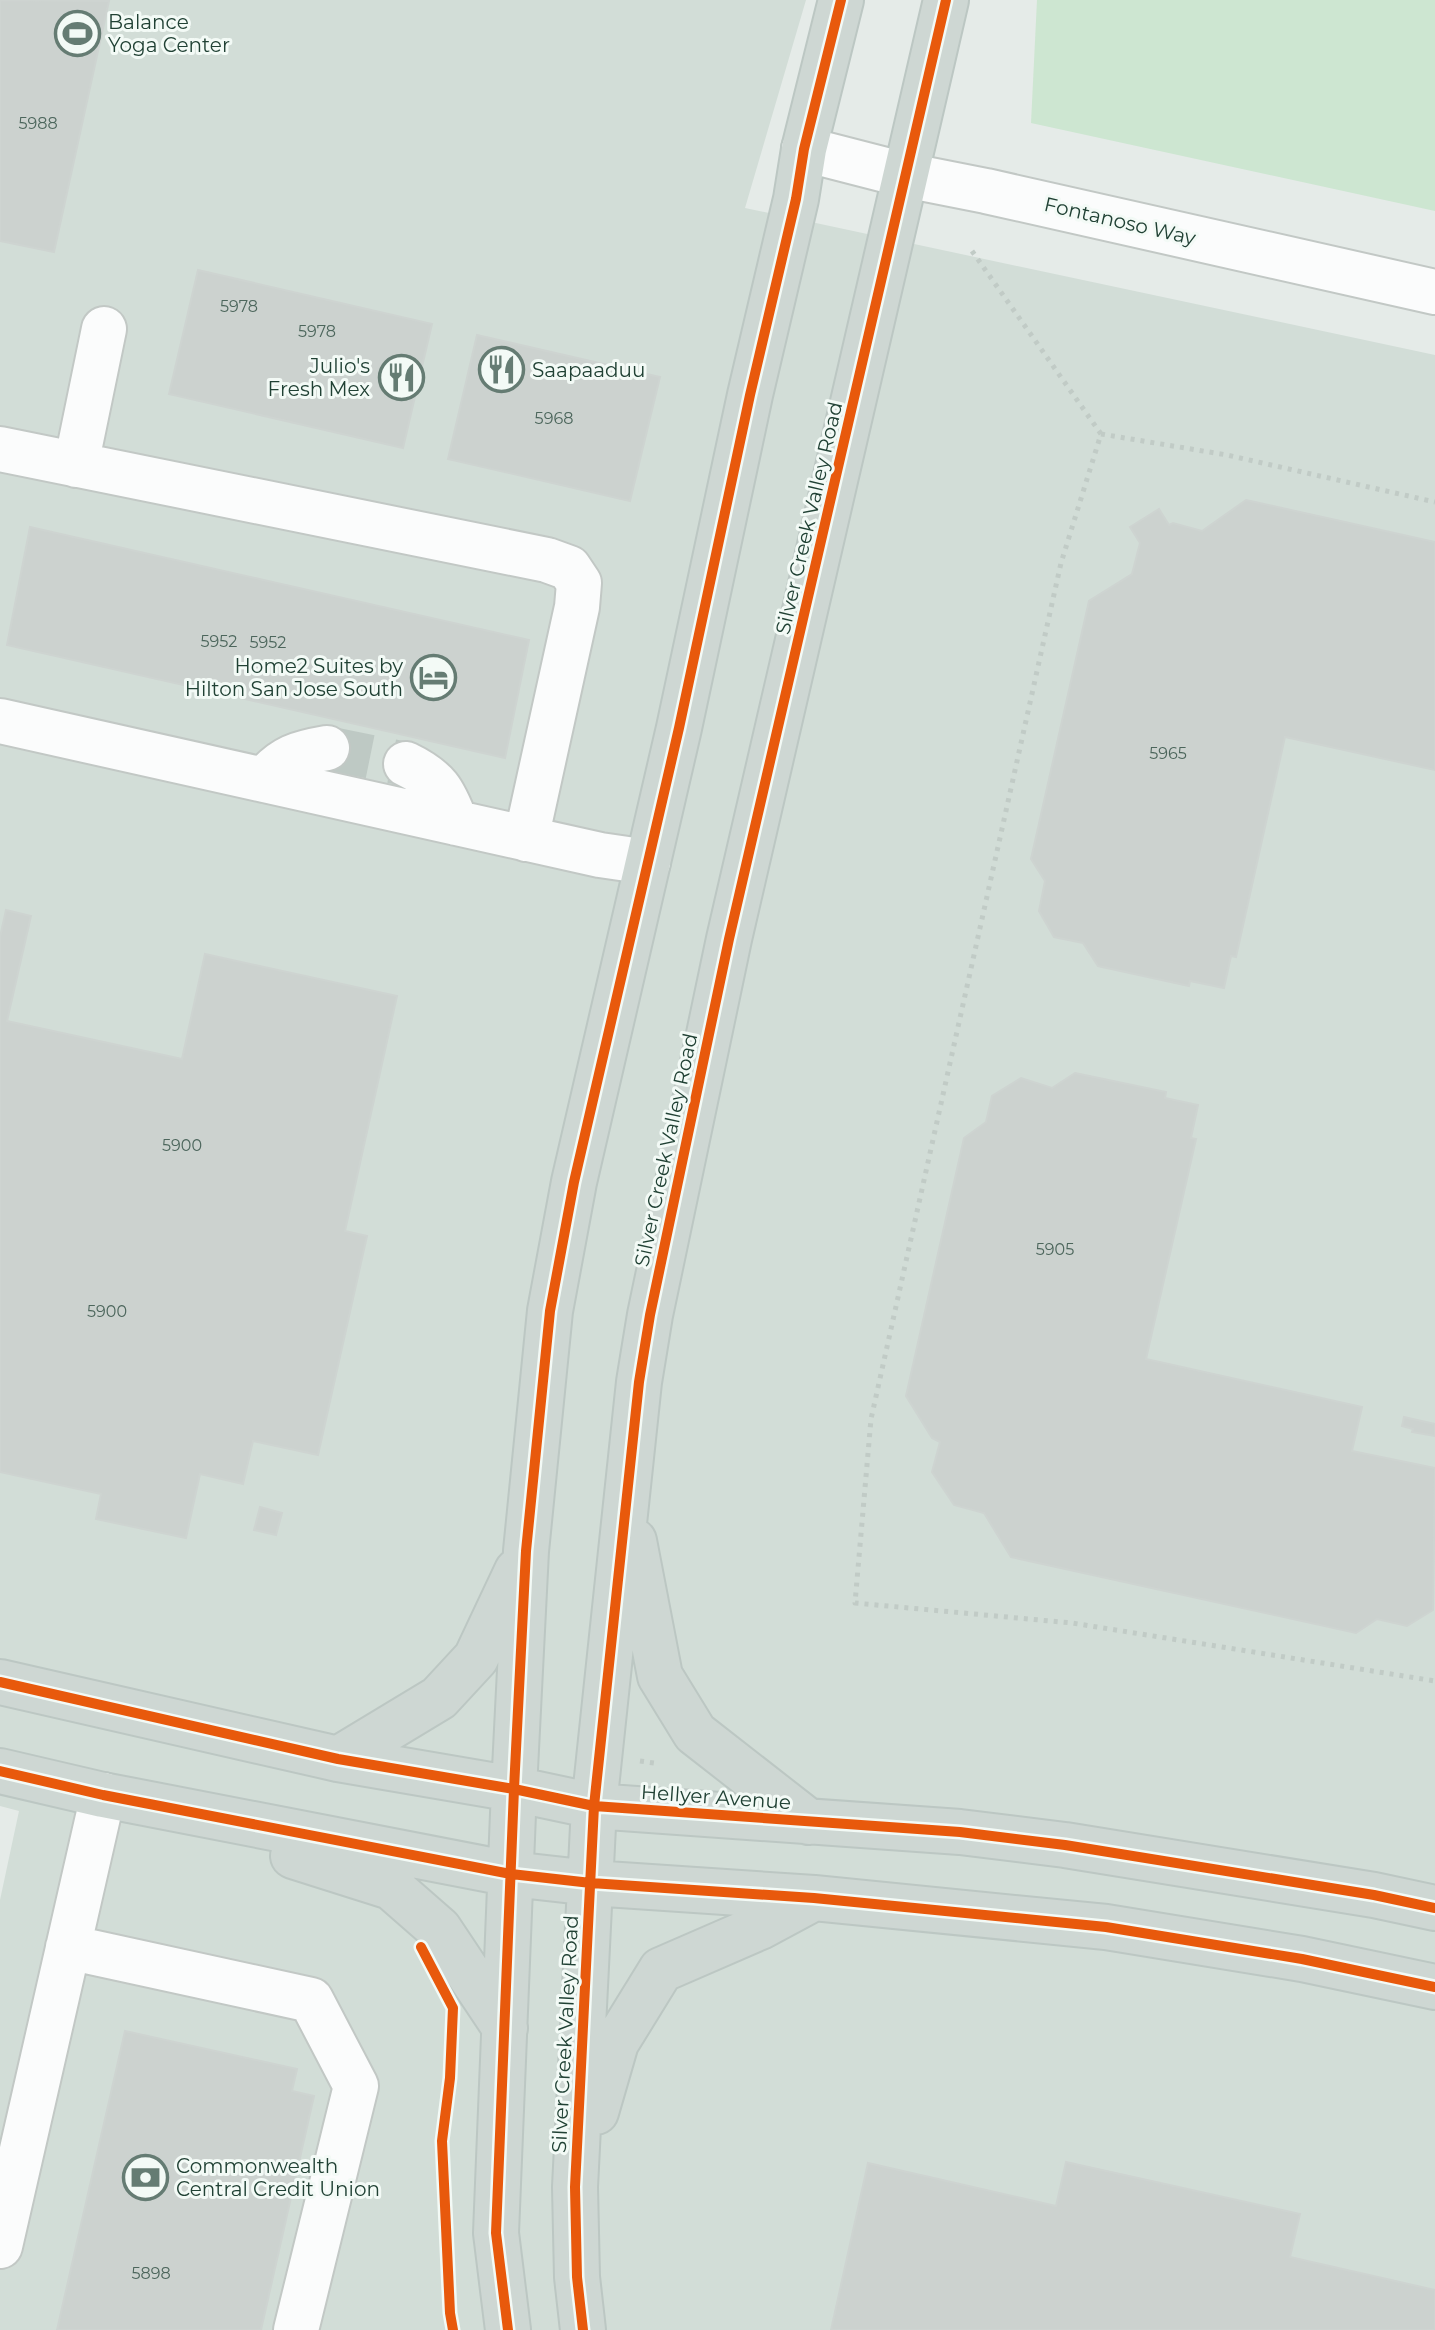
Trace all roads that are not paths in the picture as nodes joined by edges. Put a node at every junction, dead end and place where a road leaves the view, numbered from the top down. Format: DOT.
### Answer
graph roads {
  1 [pos="841,0"];
  2 [pos="946,0"];
  3 [pos="804,149"];
  4 [pos="905,175"];
  5 [pos="1435,292"];
  6 [pos="104,329"];
  7 [pos="0,449"];
  8 [pos="76,465"];
  9 [pos="0,721"];
  10 [pos="327,748"];
  11 [pos="406,764"];
  12 [pos="264,780"];
  13 [pos="456,823"];
  14 [pos="526,839"];
  15 [pos="648,862"];
  16 [pos="626,1495"];
  17 [pos="526,1551"];
  18 [pos="0,1682"];
  19 [pos="338,1759"];
  20 [pos="0,1771"];
  21 [pos="514,1789"];
  22 [pos="103,1795"];
  23 [pos="594,1806"];
  24 [pos="809,1822"];
  25 [pos="511,1874"];
  26 [pos="591,1883"];
  27 [pos="814,1898"];
  28 [pos="1435,1908"];
  29 [pos="68,1947"];
  30 [pos="1435,1987"];
  31 [pos="505,2028"];
  32 [pos="575,2187"];
  33 [pos="0,2246"];
  34 [pos="296,2330"];
  35 [pos="508,2330"];
  36 [pos="583,2330"];
  1 -- 3 [label="main road"];
  2 -- 4 [label="main road, Silver Creek Valley Road"];
  3 -- 4 [label="street, Fontanoso Way"];
  3 -- 15 [label="main road"];
  4 -- 5 [label="street, Fontanoso Way"];
  4 -- 16 [label="main road, Silver Creek Valley Road"];
  6 -- 8 [label="street"];
  7 -- 8 [label="street"];
  8 -- 14 [label="street"];
  9 -- 12 [label="street"];
  10 -- 12 [label="street"];
  11 -- 13 [label="street"];
  12 -- 13 [label="street"];
  13 -- 14 [label="street"];
  14 -- 15 [label="street"];
  15 -- 17 [label="main road"];
  16 -- 23 [label="main road, Silver Creek Valley Road"];
  16 -- 24 [label="main road"];
  17 -- 19 [label="main road"];
  17 -- 21 [label="main road"];
  18 -- 19 [label="main road, Hellyer Avenue"];
  19 -- 21 [label="main road, Hellyer Avenue"];
  20 -- 22 [label="main road"];
  21 -- 23 [label="main road, Hellyer Avenue"];
  21 -- 25 [label="main road"];
  22 -- 25 [label="main road"];
  22 -- 29 [label="street"];
  22 -- 31 [label="main road"];
  23 -- 24 [label="main road, Hellyer Avenue"];
  23 -- 26 [label="main road, Silver Creek Valley Road"];
  24 -- 28 [label="main road, Hellyer Avenue"];
  25 -- 26 [label="main road"];
  25 -- 31 [label="main road"];
  26 -- 27 [label="main road"];
  26 -- 32 [label="main road, Silver Creek Valley Road"];
  27 -- 30 [label="main road"];
  27 -- 32 [label="main road"];
  29 -- 33 [label="street"];
  29 -- 34 [label="street"];
  31 -- 35 [label="main road"];
  32 -- 36 [label="main road, Silver Creek Valley Road"];
}
